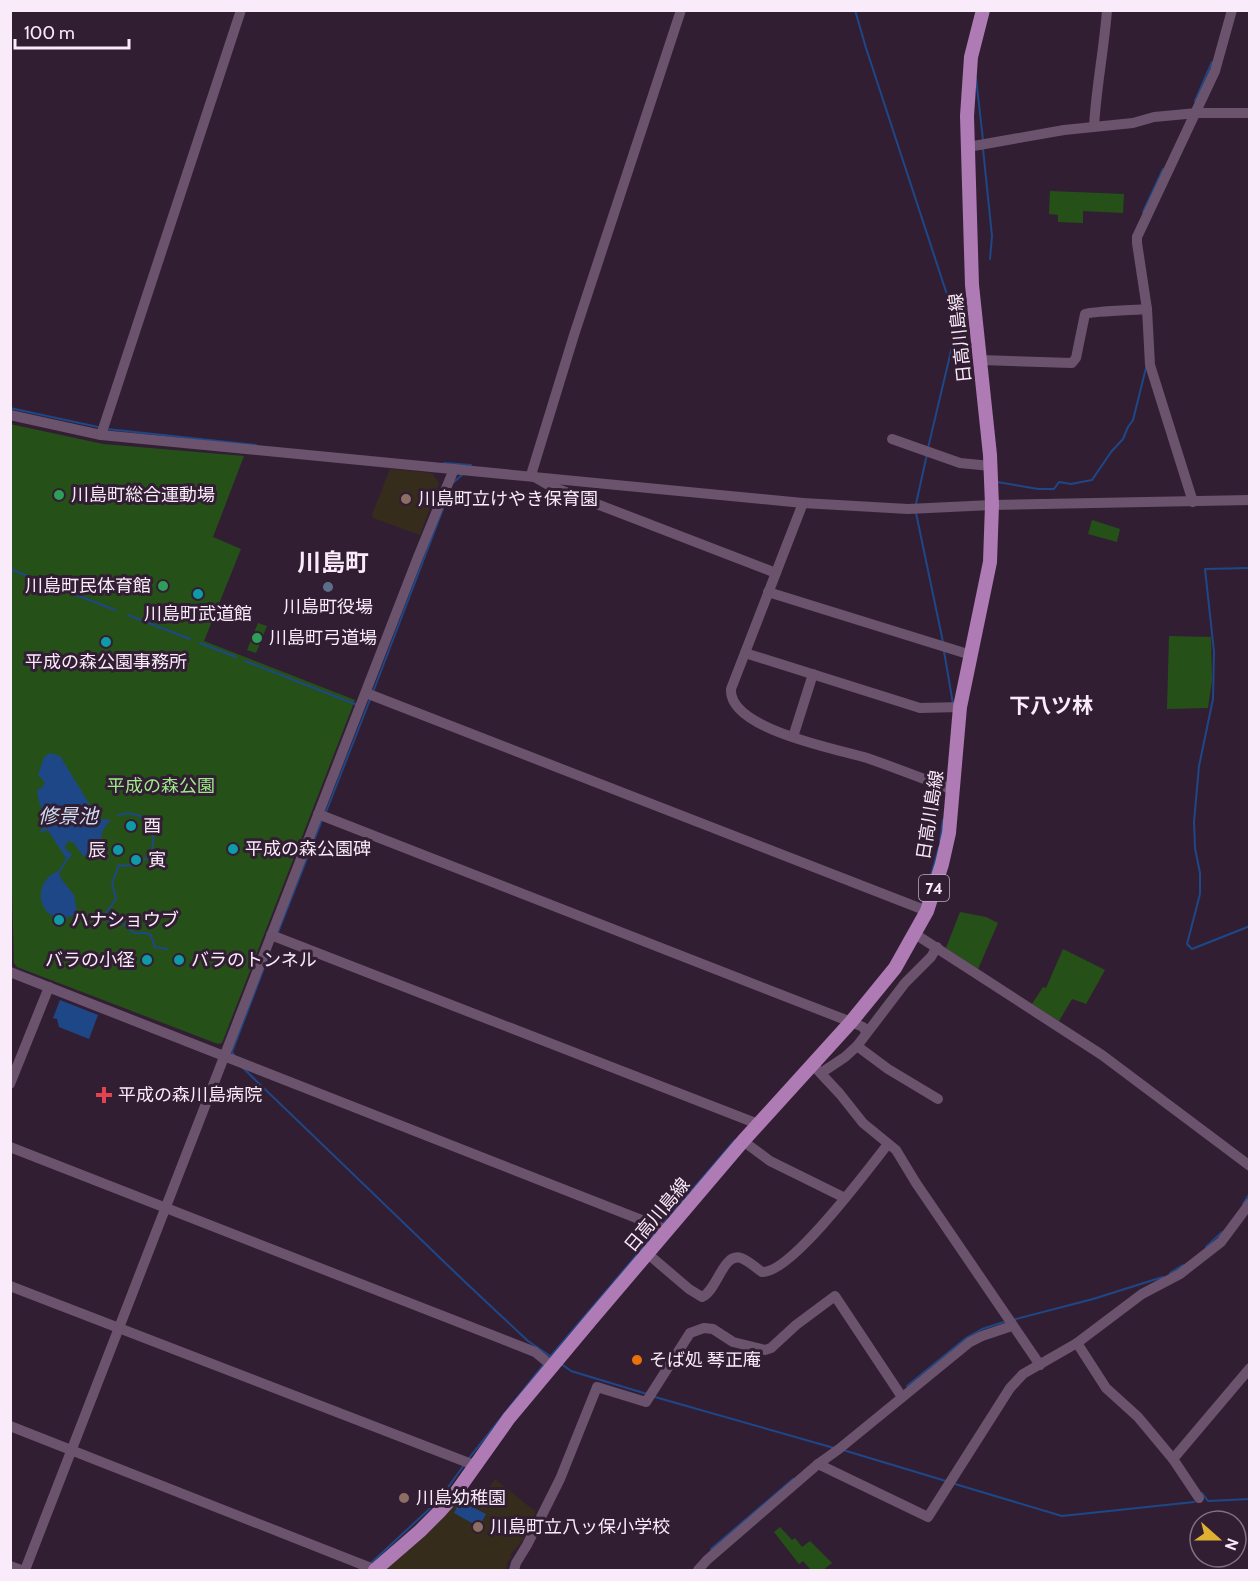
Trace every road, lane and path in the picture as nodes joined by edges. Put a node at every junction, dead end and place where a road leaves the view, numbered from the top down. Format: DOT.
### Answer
graph roads {
  1 [pos="241,10"];
  2 [pos="681,10"];
  3 [pos="983,10"];
  4 [pos="1107,10"];
  5 [pos="1232,10"];
  6 [pos="1197,113"];
  7 [pos="1250,113"];
  8 [pos="1094,127"];
  9 [pos="968,147"];
  10 [pos="1148,309"];
  11 [pos="980,360"];
  12 [pos="10,415"];
  13 [pos="101,435"];
  14 [pos="892,439"];
  15 [pos="991,466"];
  16 [pos="454,470"];
  17 [pos="531,475"];
  18 [pos="1250,500"];
  19 [pos="1193,502"];
  20 [pos="803,503"];
  21 [pos="992,505"];
  22 [pos="776,573"];
  23 [pos="768,592"];
  24 [pos="744,653"];
  25 [pos="971,655"];
  26 [pos="813,674"];
  27 [pos="366,693"];
  28 [pos="960,706"];
  29 [pos="793,738"];
  30 [pos="953,790"];
  31 [pos="318,814"];
  32 [pos="927,910"];
  33 [pos="915,934"];
  34 [pos="271,935"];
  35 [pos="937,947"];
  36 [pos="10,972"];
  37 [pos="892,972"];
  38 [pos="905,983"];
  39 [pos="48,987"];
  40 [pos="851,1022"];
  41 [pos="866,1032"];
  42 [pos="856,1046"];
  43 [pos="224,1057"];
  44 [pos="816,1069"];
  45 [pos="10,1084"];
  46 [pos="938,1099"];
  47 [pos="758,1124"];
  48 [pos="743,1141"];
  49 [pos="888,1144"];
  50 [pos="10,1146"];
  51 [pos="1250,1166"];
  52 [pos="845,1198"];
  53 [pos="1250,1203"];
  54 [pos="166,1208"];
  55 [pos="668,1230"];
  56 [pos="648,1254"];
  57 [pos="10,1286"];
  58 [pos="1012,1326"];
  59 [pos="118,1328"];
  60 [pos="1077,1343"];
  61 [pos="1040,1365"];
  62 [pos="552,1366"];
  63 [pos="1250,1368"];
  64 [pos="902,1397"];
  65 [pos="10,1426"];
  66 [pos="71,1450"];
  67 [pos="1173,1459"];
  68 [pos="818,1464"];
  69 [pos="474,1465"];
  70 [pos="1199,1498"];
  71 [pos="10,1566"];
  72 [pos="23,1570"];
  73 [pos="375,1570"];
  74 [pos="514,1570"];
  75 [pos="698,1570"];
  1 -- 13 [label="street"];
  2 -- 17 [label="street"];
  3 -- 9 [label="main road, 日高川島線 / 74"];
  4 -- 8 [label="street"];
  5 -- 6 [label="street"];
  6 -- 7 [label="street"];
  6 -- 8 [label="street"];
  6 -- 10 [label="street"];
  8 -- 9 [label="street"];
  9 -- 11 [label="main road, 日高川島線 / 74"];
  10 -- 11 [label="street"];
  10 -- 19 [label="street"];
  11 -- 15 [label="main road, 日高川島線 / 74"];
  12 -- 13 [label="street"];
  13 -- 16 [label="street"];
  14 -- 15 [label="street"];
  15 -- 21 [label="main road, 日高川島線 / 74"];
  16 -- 17 [label="street"];
  16 -- 27 [label="street"];
  17 -- 20 [label="street"];
  17 -- 22 [label="street"];
  18 -- 19 [label="street"];
  19 -- 21 [label="street"];
  20 -- 21 [label="street"];
  20 -- 22 [label="street"];
  21 -- 25 [label="main road, 日高川島線 / 74"];
  22 -- 23 [label="street"];
  23 -- 24 [label="street"];
  23 -- 25 [label="street"];
  24 -- 26 [label="street"];
  24 -- 29 [label="street"];
  25 -- 28 [label="main road, 日高川島線 / 74"];
  26 -- 28 [label="street"];
  26 -- 29 [label="street"];
  27 -- 31 [label="street"];
  27 -- 32 [label="street"];
  28 -- 30 [label="main road, 日高川島線 / 74"];
  29 -- 30 [label="street"];
  30 -- 32 [label="main road, 日高川島線 / 74"];
  31 -- 34 [label="street"];
  31 -- 40 [label="street"];
  32 -- 33 [label="main road, 日高川島線 / 74"];
  33 -- 35 [label="street"];
  33 -- 37 [label="main road, 日高川島線 / 74"];
  34 -- 43 [label="street"];
  34 -- 47 [label="street"];
  35 -- 38 [label="street"];
  35 -- 51 [label="street"];
  36 -- 39 [label="street"];
  37 -- 38 [label="street"];
  37 -- 40 [label="main road, 日高川島線 / 74"];
  38 -- 41 [label="street"];
  39 -- 43 [label="street"];
  39 -- 45 [label="street"];
  40 -- 41 [label="street"];
  40 -- 44 [label="main road, 日高川島線 / 74"];
  41 -- 42 [label="street"];
  42 -- 44 [label="street"];
  42 -- 46 [label="street"];
  43 -- 54 [label="street"];
  43 -- 55 [label="street"];
  44 -- 47 [label="main road, 日高川島線 / 74"];
  44 -- 49 [label="street"];
  47 -- 48 [label="main road, 日高川島線 / 74"];
  48 -- 52 [label="street"];
  48 -- 55 [label="main road, 日高川島線 / 74"];
  49 -- 52 [label="street"];
  49 -- 58 [label="street"];
  50 -- 54 [label="street"];
  52 -- 56 [label="street"];
  53 -- 60 [label="street"];
  54 -- 59 [label="street"];
  54 -- 62 [label="street"];
  55 -- 56 [label="main road, 日高川島線 / 74"];
  56 -- 62 [label="main road, 日高川島線 / 74"];
  57 -- 59 [label="street"];
  58 -- 61 [label="street"];
  58 -- 64 [label="street"];
  59 -- 66 [label="street"];
  59 -- 69 [label="street"];
  60 -- 61 [label="street"];
  60 -- 67 [label="street"];
  61 -- 68 [label="street"];
  62 -- 69 [label="main road, 日高川島線 / 74"];
  63 -- 67 [label="street"];
  64 -- 68 [label="street"];
  64 -- 74 [label="street"];
  65 -- 66 [label="street"];
  66 -- 72 [label="street"];
  66 -- 73 [label="street"];
  67 -- 70 [label="street"];
  68 -- 75 [label="street"];
  69 -- 73 [label="main road, 日高川島線 / 74"];
  71 -- 72 [label="street"];
}
